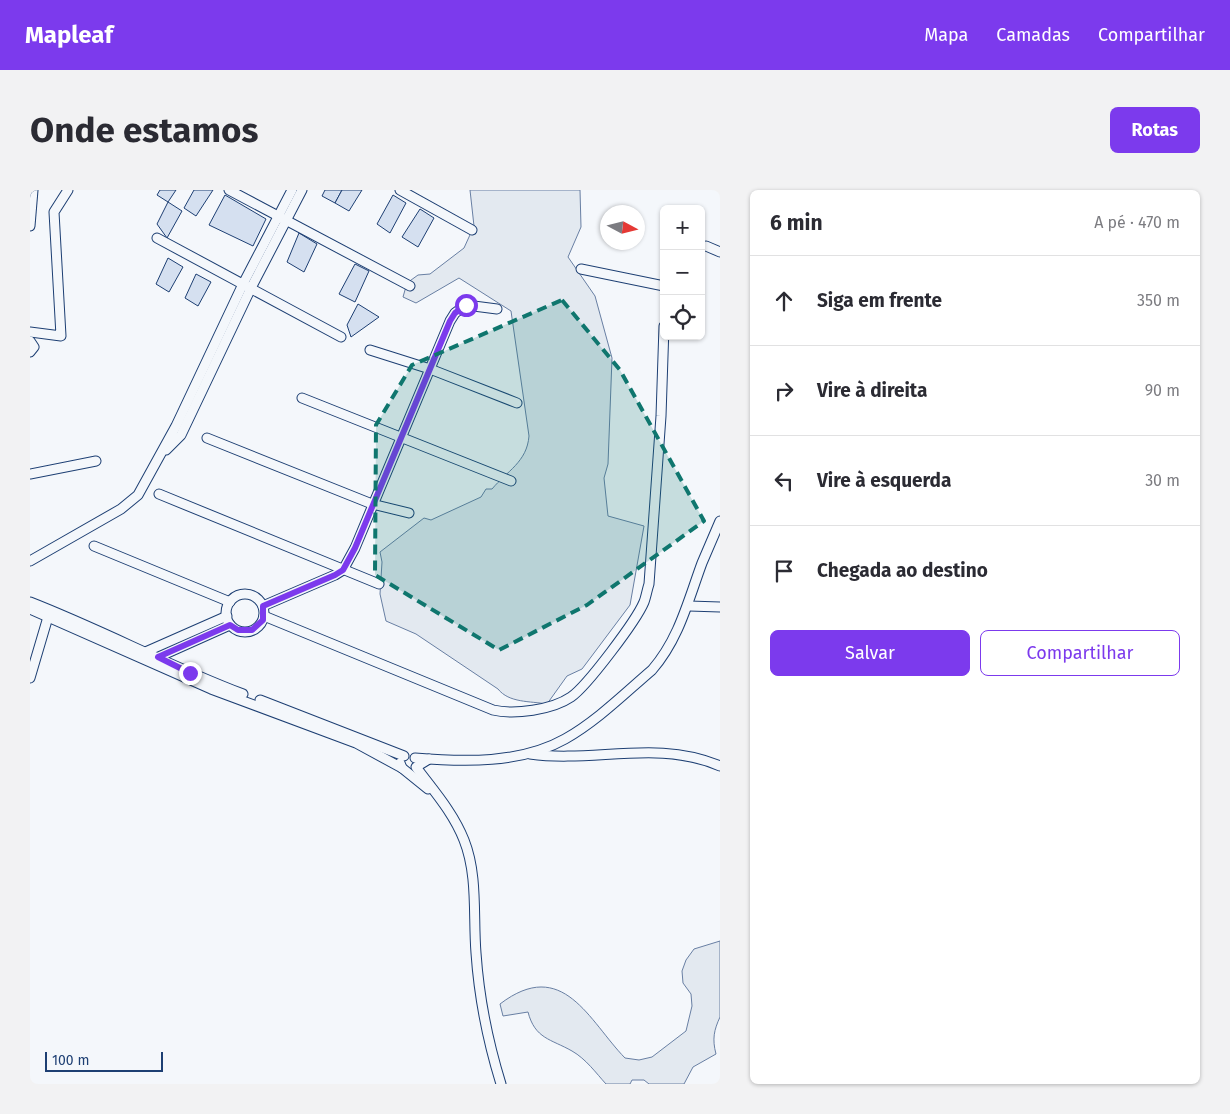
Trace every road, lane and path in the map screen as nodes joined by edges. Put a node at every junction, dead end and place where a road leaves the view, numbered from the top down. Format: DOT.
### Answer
graph roads {
  1 [pos="33,190"];
  2 [pos="68,190"];
  3 [pos="229,190"];
  4 [pos="292,190"];
  5 [pos="302,190"];
  6 [pos="400,190"];
  7 [pos="282,218"];
  8 [pos="30,226"];
  9 [pos="472,230"];
  10 [pos="157,238"];
  11 [pos="706,246"];
  12 [pos="720,252"];
  13 [pos="581,268"];
  14 [pos="660,285"];
  15 [pos="247,286"];
  16 [pos="410,286"];
  17 [pos="497,309"];
  18 [pos="30,332"];
  19 [pos="340,337"];
  20 [pos="664,340"];
  21 [pos="30,341"];
  22 [pos="370,350"];
  23 [pos="30,352"];
  24 [pos="430,369"];
  25 [pos="302,398"];
  26 [pos="517,403"];
  27 [pos="402,436"];
  28 [pos="207,438"];
  29 [pos="96,460"];
  30 [pos="30,474"];
  31 [pos="511,481"];
  32 [pos="159,494"];
  33 [pos="372,504"];
  34 [pos="409,513"];
  35 [pos="720,521"];
  36 [pos="94,546"];
  37 [pos="30,561"];
  38 [pos="343,570"];
  39 [pos="379,584"];
  40 [pos="30,602"];
  41 [pos="230,602"];
  42 [pos="263,606"];
  43 [pos="689,606"];
  44 [pos="720,607"];
  45 [pos="30,610"];
  46 [pos="264,616"];
  47 [pos="48,617"];
  48 [pos="229,620"];
  49 [pos="207,630"];
  50 [pos="142,654"];
  51 [pos="158,657"];
  52 [pos="149,661"];
  53 [pos="30,678"];
  54 [pos="527,754"];
  55 [pos="404,756"];
  56 [pos="415,762"];
  57 [pos="720,766"];
  58 [pos="405,770"];
  59 [pos="440,799"];
  60 [pos="500,1084"];
  1 -- 8 [label="street"];
  2 -- 18 [label="street"];
  3 -- 7 [label="street"];
  4 -- 7 [label="street"];
  5 -- 7 [label="street"];
  6 -- 9 [label="street"];
  7 -- 15 [label="street"];
  7 -- 16 [label="street"];
  10 -- 15 [label="street"];
  11 -- 12 [label="street"];
  13 -- 14 [label="street"];
  15 -- 19 [label="street"];
  15 -- 37 [label="street"];
  17 -- 24 [label="street"];
  20 -- 46 [label="street"];
  21 -- 23 [label="street"];
  22 -- 24 [label="street"];
  24 -- 26 [label="street"];
  24 -- 27 [label="street"];
  25 -- 27 [label="street"];
  27 -- 31 [label="street"];
  27 -- 33 [label="street"];
  28 -- 33 [label="street"];
  29 -- 30 [label="street"];
  32 -- 38 [label="street"];
  33 -- 34 [label="street"];
  33 -- 38 [label="street"];
  35 -- 43 [label="street"];
  36 -- 41 [label="street"];
  38 -- 39 [label="street"];
  38 -- 42 [label="street"];
  40 -- 50 [label="street"];
  41 -- 42 [label="street"];
  41 -- 48 [label="street"];
  42 -- 46 [label="street"];
  43 -- 44 [label="street"];
  43 -- 54 [label="street"];
  45 -- 47 [label="street"];
  46 -- 48 [label="street"];
  47 -- 50 [label="street"];
  47 -- 53 [label="street"];
  48 -- 49 [label="street"];
  49 -- 50 [label="street"];
  49 -- 51 [label="street"];
  50 -- 51 [label="street"];
  50 -- 52 [label="street"];
  51 -- 52 [label="street"];
  51 -- 55 [label="street"];
  52 -- 58 [label="street"];
  54 -- 56 [label="street"];
  54 -- 57 [label="street"];
  55 -- 56 [label="street"];
  55 -- 58 [label="street"];
  56 -- 58 [label="street"];
  56 -- 59 [label="street"];
  58 -- 59 [label="street"];
  59 -- 60 [label="street"];
}
